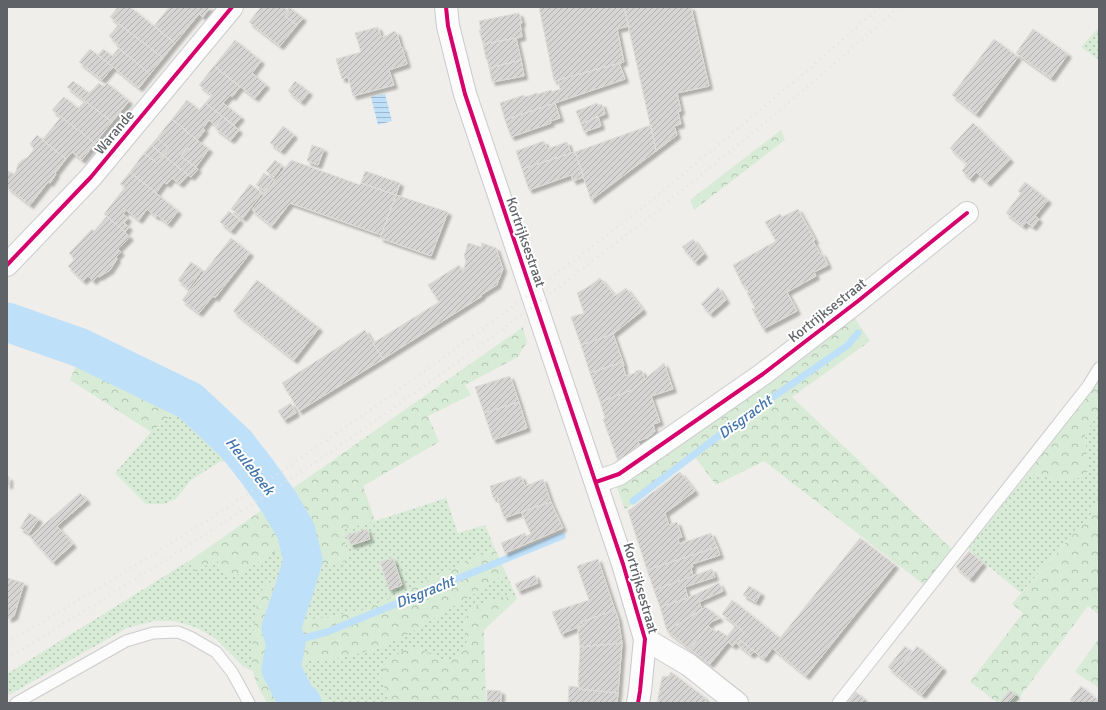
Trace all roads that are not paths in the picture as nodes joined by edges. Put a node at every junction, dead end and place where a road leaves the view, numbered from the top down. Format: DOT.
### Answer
graph roads {
  1 [pos="232,7"];
  2 [pos="446,7"];
  3 [pos="967,213"];
  4 [pos="7,265"];
  5 [pos="1099,368"];
  6 [pos="596,482"];
  7 [pos="645,639"];
  8 [pos="16,703"];
  9 [pos="249,703"];
  10 [pos="638,703"];
  11 [pos="737,703"];
  12 [pos="838,703"];
  1 -- 4 [label="street, Warande"];
  2 -- 6 [label="street, Kortrijksestraat"];
  3 -- 6 [label="street, Kortrijksestraat"];
  5 -- 12 [label="lane"];
  6 -- 7 [label="street, Kortrijksestraat"];
  7 -- 10 [label="street, Kortrijksestraat"];
  7 -- 11 [label="street"];
  8 -- 9 [label="lane"];
}
